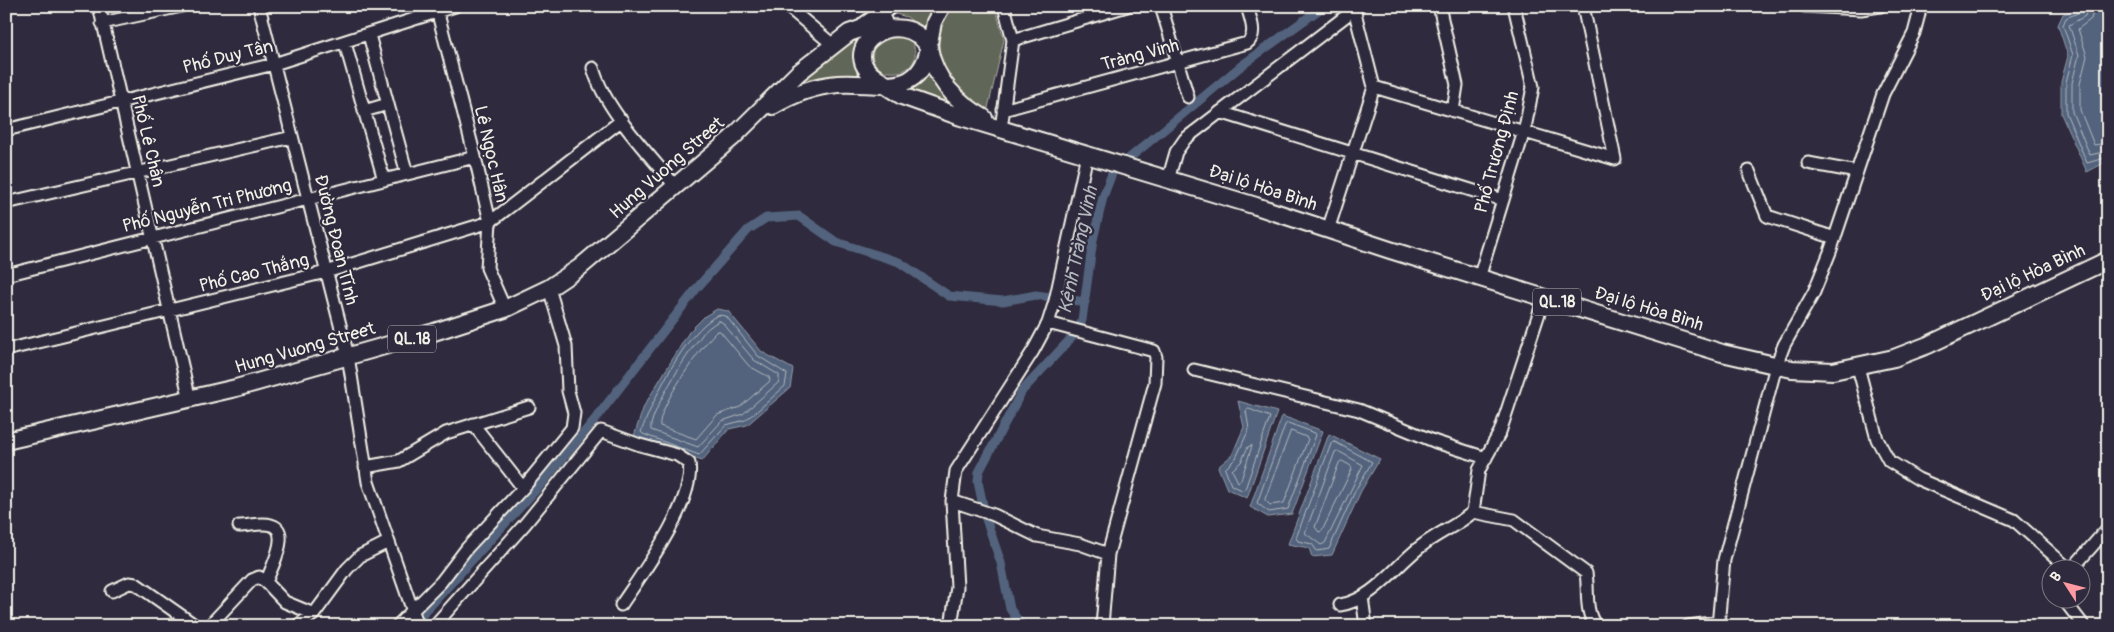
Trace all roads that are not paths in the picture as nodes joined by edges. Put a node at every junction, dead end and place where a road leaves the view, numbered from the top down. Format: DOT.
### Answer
graph roads {
  1 [pos="98,6"];
  2 [pos="182,6"];
  3 [pos="260,6"];
  4 [pos="455,6"];
  5 [pos="787,6"];
  6 [pos="892,6"];
  7 [pos="943,6"];
  8 [pos="1004,6"];
  9 [pos="1128,6"];
  10 [pos="1161,6"];
  11 [pos="1248,6"];
  12 [pos="1438,6"];
  13 [pos="1514,6"];
  14 [pos="1582,6"];
  15 [pos="1804,6"];
  16 [pos="1880,6"];
  17 [pos="1917,6"];
  18 [pos="1356,8"];
  19 [pos="437,9"];
  20 [pos="102,23"];
  21 [pos="877,24"];
  22 [pos="849,33"];
  23 [pos="369,34"];
  24 [pos="1013,40"];
  25 [pos="345,43"];
  26 [pos="833,45"];
  27 [pos="929,48"];
  28 [pos="1178,62"];
  29 [pos="274,64"];
  30 [pos="593,68"];
  31 [pos="847,84"];
  32 [pos="889,86"];
  33 [pos="1374,87"];
  34 [pos="1188,97"];
  35 [pos="120,101"];
  36 [pos="388,104"];
  37 [pos="1003,110"];
  38 [pos="364,111"];
  39 [pos="1453,111"];
  40 [pos="1220,112"];
  41 [pos="758,115"];
  42 [pos="622,120"];
  43 [pos="1001,128"];
  44 [pos="6,130"];
  45 [pos="1524,132"];
  46 [pos="292,137"];
  47 [pos="1087,154"];
  48 [pos="1352,154"];
  49 [pos="475,157"];
  50 [pos="1808,163"];
  51 [pos="1748,171"];
  52 [pos="1857,172"];
  53 [pos="137,173"];
  54 [pos="407,174"];
  55 [pos="384,180"];
  56 [pos="1168,180"];
  57 [pos="676,186"];
  58 [pos="308,199"];
  59 [pos="1503,200"];
  60 [pos="6,203"];
  61 [pos="490,222"];
  62 [pos="1328,230"];
  63 [pos="152,238"];
  64 [pos="1835,238"];
  65 [pos="2108,260"];
  66 [pos="326,272"];
  67 [pos="6,275"];
  68 [pos="1479,278"];
  69 [pos="549,288"];
  70 [pos="1544,298"];
  71 [pos="505,309"];
  72 [pos="170,312"];
  73 [pos="1048,323"];
  74 [pos="6,350"];
  75 [pos="348,356"];
  76 [pos="1776,366"];
  77 [pos="1858,367"];
  78 [pos="1194,370"];
  79 [pos="190,400"];
  80 [pos="529,407"];
  81 [pos="473,424"];
  82 [pos="6,441"];
  83 [pos="1486,458"];
  84 [pos="365,467"];
  85 [pos="523,488"];
  86 [pos="952,501"];
  87 [pos="1473,512"];
  88 [pos="239,526"];
  89 [pos="2108,528"];
  90 [pos="388,542"];
  91 [pos="1108,554"];
  92 [pos="2060,560"];
  93 [pos="2080,560"];
  94 [pos="266,582"];
  95 [pos="112,591"];
  96 [pos="1362,597"];
  97 [pos="620,605"];
  98 [pos="1340,605"];
  99 [pos="2072,610"];
  100 [pos="314,614"];
  101 [pos="416,616"];
  102 [pos="1718,624"];
  103 [pos="196,626"];
  104 [pos="209,626"];
  105 [pos="297,626"];
  106 [pos="397,626"];
  107 [pos="434,626"];
  108 [pos="951,626"];
  109 [pos="1102,626"];
  110 [pos="1366,626"];
  111 [pos="1596,626"];
  112 [pos="1688,626"];
  113 [pos="2084,626"];
  1 -- 20 [label="street, Phố Lê Chân"];
  2 -- 20 [label="street"];
  3 -- 29 [label="street, Đường Đoan Tĩnh"];
  4 -- 19 [label="street, Phố Duy Tân"];
  5 -- 26 [label="street"];
  6 -- 21 [label="main road"];
  6 -- 22 [label="main road"];
  7 -- 27 [label="main road"];
  8 -- 24 [label="street"];
  9 -- 24 [label="street"];
  10 -- 28 [label="street"];
  11 -- 28 [label="street, Tràng Vinh"];
  12 -- 39 [label="street"];
  13 -- 45 [label="street, Phố Trương Định"];
  14 -- 45 [label="street"];
  15 -- 16 [label="street"];
  17 -- 52 [label="street"];
  18 -- 33 [label="street"];
  18 -- 40 [label="street"];
  19 -- 23 [label="street, Phố Duy Tân"];
  19 -- 49 [label="street, Lê Ngọc Hân"];
  20 -- 35 [label="street, Phố Lê Chân"];
  21 -- 22 [label="highway"];
  21 -- 27 [label="highway"];
  21 -- 32 [label="highway"];
  22 -- 26 [label="highway"];
  23 -- 25 [label="street, Phố Duy Tân"];
  23 -- 36 [label="street"];
  24 -- 37 [label="street"];
  25 -- 29 [label="street, Phố Duy Tân"];
  25 -- 38 [label="street"];
  26 -- 41 [label="highway"];
  27 -- 32 [label="highway"];
  27 -- 43 [label="highway"];
  28 -- 34 [label="street"];
  28 -- 37 [label="street, Tràng Vinh"];
  29 -- 35 [label="street, Phố Duy Tân"];
  29 -- 46 [label="street, Đường Đoan Tĩnh"];
  30 -- 42 [label="street"];
  31 -- 32 [label="highway"];
  31 -- 32 [label="highway"];
  31 -- 41 [label="highway"];
  32 -- 43 [label="highway"];
  33 -- 39 [label="street"];
  33 -- 48 [label="street"];
  35 -- 44 [label="street, Phố Duy Tân"];
  35 -- 53 [label="street, Phố Lê Chân"];
  36 -- 38 [label="street"];
  36 -- 54 [label="street"];
  37 -- 43 [label="street"];
  38 -- 55 [label="street"];
  39 -- 45 [label="street"];
  40 -- 48 [label="street"];
  40 -- 56 [label="street"];
  41 -- 57 [label="highway, Hung Vuong Street / QL.18"];
  42 -- 57 [label="street"];
  42 -- 61 [label="street, Phố Cao Thắng"];
  43 -- 47 [label="highway, Đại lộ Hòa Bình / QL.18"];
  45 -- 59 [label="street, Phố Trương Định"];
  46 -- 53 [label="street"];
  46 -- 58 [label="street, Đường Đoan Tĩnh"];
  47 -- 56 [label="highway, Đại lộ Hòa Bình / QL.18"];
  47 -- 73 [label="street"];
  48 -- 59 [label="street"];
  48 -- 62 [label="street"];
  49 -- 54 [label="street, Phố Nguyễn Tri Phương"];
  49 -- 61 [label="street, Lê Ngọc Hân"];
  50 -- 52 [label="street"];
  51 -- 64 [label="street"];
  52 -- 64 [label="street"];
  53 -- 60 [label="street"];
  53 -- 63 [label="street, Phố Lê Chân"];
  54 -- 55 [label="street, Phố Nguyễn Tri Phương"];
  55 -- 58 [label="street, Phố Nguyễn Tri Phương"];
  56 -- 62 [label="highway, Đại lộ Hòa Bình / QL.18"];
  57 -- 69 [label="highway, Hung Vuong Street / QL.18"];
  58 -- 63 [label="street, Phố Nguyễn Tri Phương"];
  58 -- 66 [label="street, Đường Đoan Tĩnh"];
  59 -- 68 [label="street, Phố Trương Định"];
  61 -- 66 [label="street, Phố Cao Thắng"];
  61 -- 71 [label="street, Lê Ngọc Hân"];
  62 -- 68 [label="highway, Đại lộ Hòa Bình / QL.18"];
  63 -- 67 [label="street, Phố Nguyễn Tri Phương"];
  63 -- 72 [label="street, Phố Lê Chân"];
  64 -- 76 [label="street"];
  65 -- 77 [label="highway, Đại lộ Hòa Bình / QL.18"];
  66 -- 72 [label="street, Phố Cao Thắng"];
  66 -- 75 [label="street, Đường Đoan Tĩnh"];
  68 -- 70 [label="highway, Đại lộ Hòa Bình / QL.18"];
  69 -- 71 [label="highway, Hung Vuong Street / QL.18"];
  69 -- 85 [label="street"];
  70 -- 76 [label="highway, Đại lộ Hòa Bình / QL.18"];
  70 -- 83 [label="street"];
  71 -- 75 [label="highway, Hung Vuong Street / QL.18"];
  72 -- 74 [label="street, Phố Cao Thắng"];
  72 -- 79 [label="street, Phố Lê Chân"];
  73 -- 86 [label="street"];
  73 -- 91 [label="street"];
  75 -- 79 [label="highway, Hung Vuong Street / QL.18"];
  75 -- 84 [label="street, Đường Đoan Tĩnh"];
  76 -- 77 [label="highway, Đại lộ Hòa Bình / QL.18"];
  76 -- 102 [label="street"];
  77 -- 92 [label="street"];
  78 -- 83 [label="street"];
  79 -- 82 [label="highway, Hung Vuong Street / QL.18"];
  80 -- 81 [label="street"];
  81 -- 84 [label="street"];
  81 -- 85 [label="street"];
  83 -- 87 [label="street"];
  84 -- 90 [label="street, Đường Đoan Tĩnh"];
  85 -- 101 [label="street"];
  86 -- 91 [label="street"];
  86 -- 108 [label="street"];
  87 -- 96 [label="street"];
  87 -- 111 [label="street"];
  88 -- 94 [label="street"];
  89 -- 93 [label="street"];
  90 -- 100 [label="street"];
  90 -- 101 [label="street, Đường Đoan Tĩnh"];
  91 -- 109 [label="street"];
  94 -- 100 [label="street"];
  94 -- 104 [label="street"];
  95 -- 103 [label="street"];
  96 -- 98 [label="street"];
  96 -- 110 [label="street"];
  97 -- 107 [label="street"];
  99 -- 113 [label="street"];
  100 -- 105 [label="street"];
  101 -- 106 [label="street"];
  102 -- 112 [label="street"];
}
